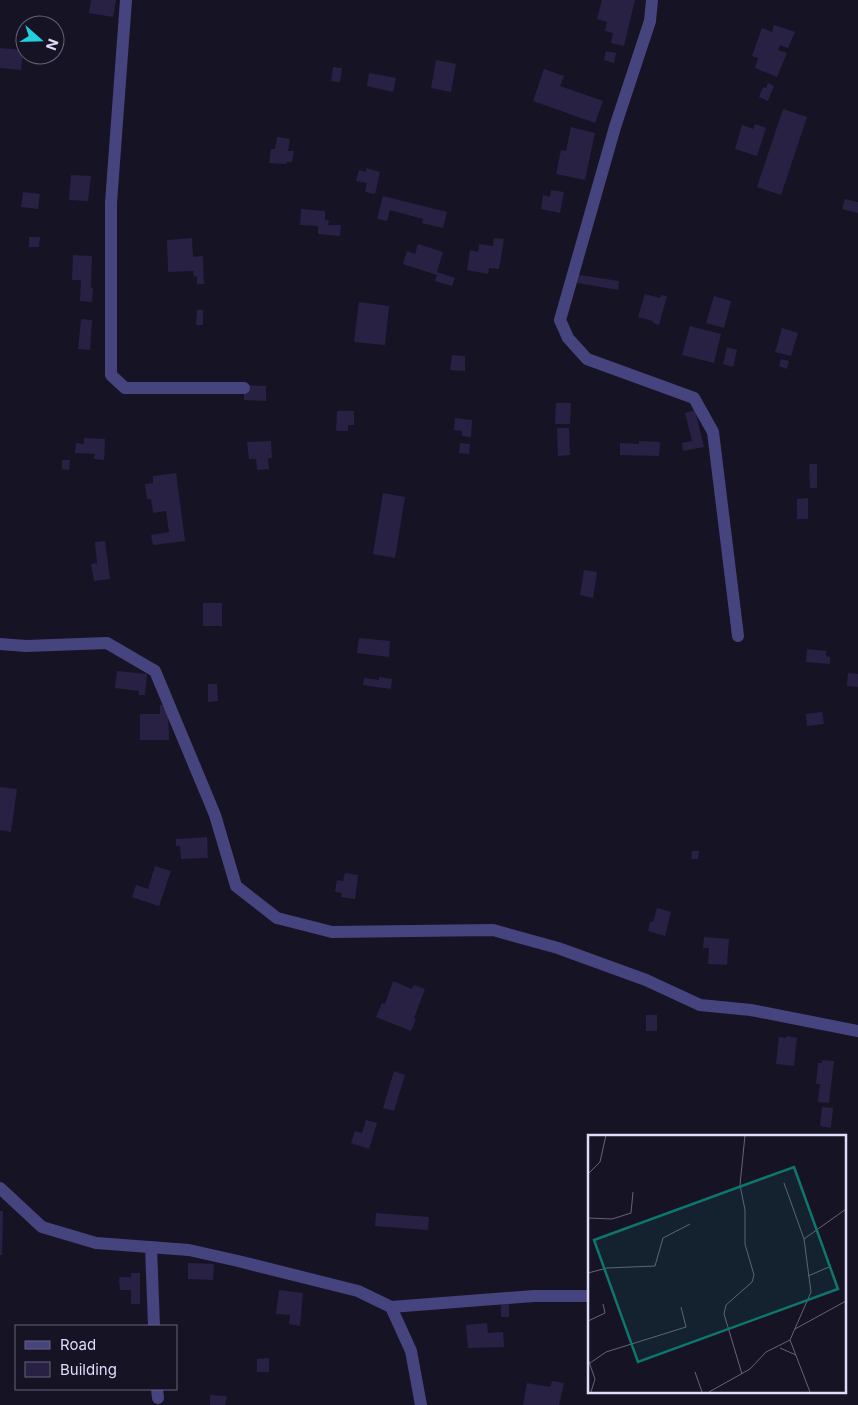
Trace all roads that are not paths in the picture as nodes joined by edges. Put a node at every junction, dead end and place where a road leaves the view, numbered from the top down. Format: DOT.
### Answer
graph roads {
  1 [pos="126,0"];
  2 [pos="652,0"];
  3 [pos="244,388"];
  4 [pos="738,636"];
  5 [pos="0,644"];
  6 [pos="858,1031"];
  7 [pos="0,1188"];
  8 [pos="151,1247"];
  9 [pos="588,1296"];
  10 [pos="391,1307"];
  11 [pos="154,1325"];
  12 [pos="421,1405"];
  1 -- 3 [label="street"];
  2 -- 4 [label="street"];
  5 -- 6 [label="street"];
  7 -- 8 [label="street"];
  8 -- 10 [label="street"];
  8 -- 11 [label="street"];
  9 -- 10 [label="street"];
  10 -- 12 [label="street"];
}
